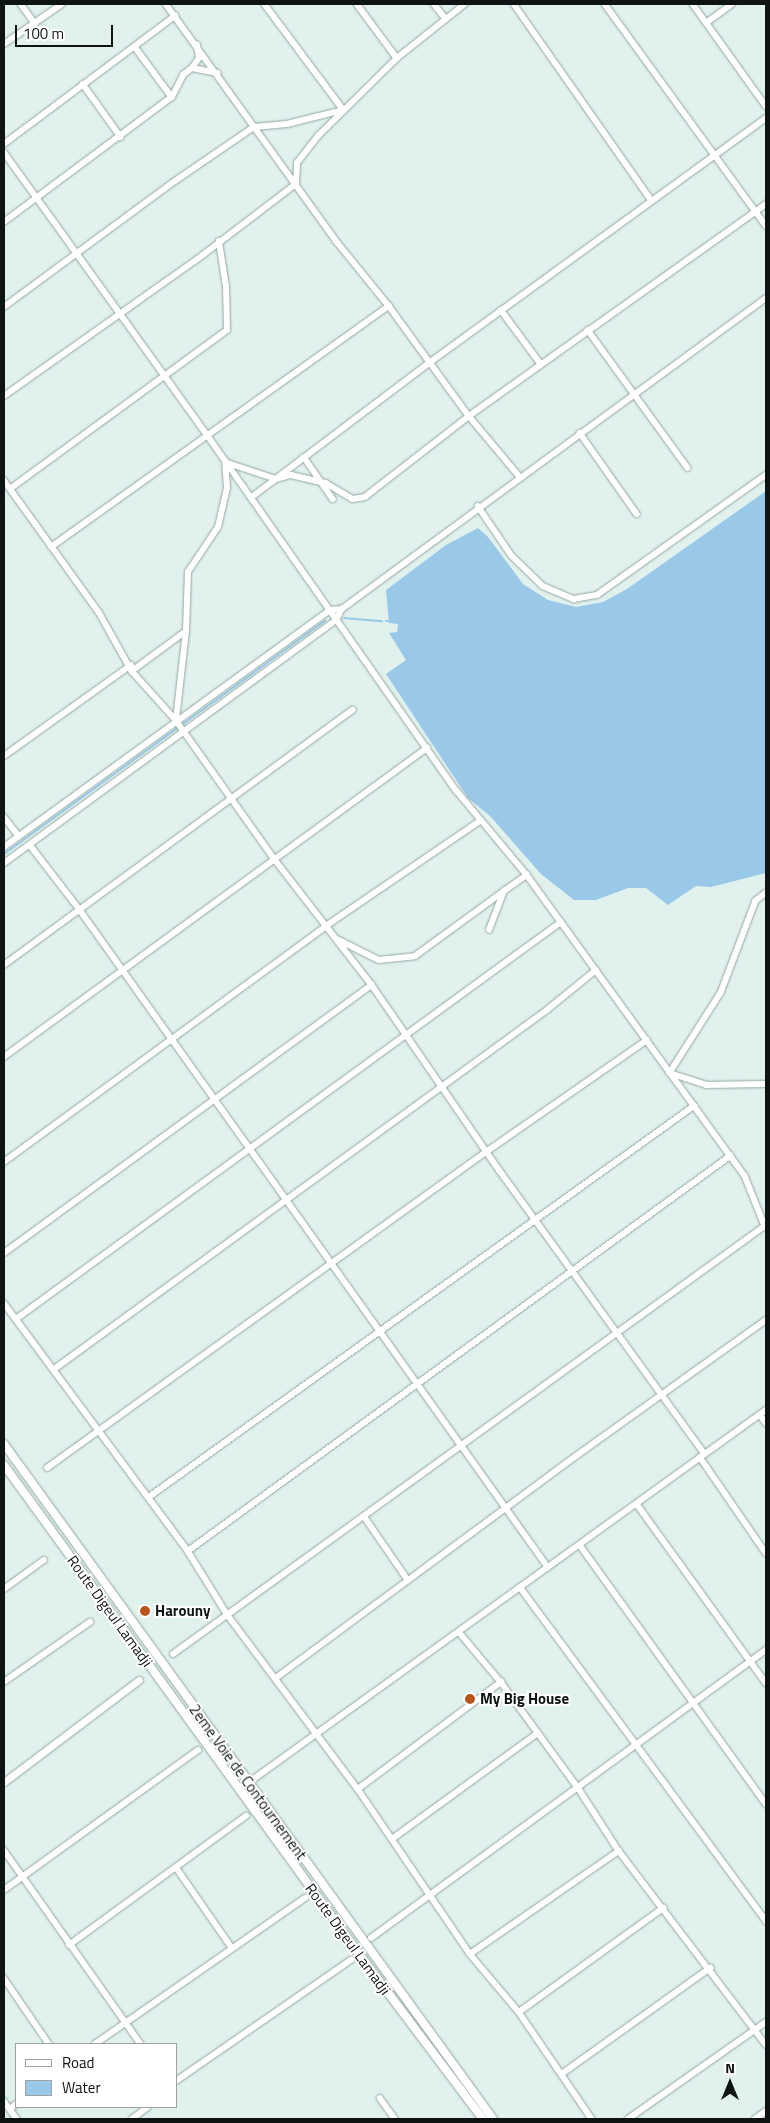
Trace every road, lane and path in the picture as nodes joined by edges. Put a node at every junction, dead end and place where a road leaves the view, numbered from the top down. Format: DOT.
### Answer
graph roads {
  1 [pos="22,4"];
  2 [pos="62,4"];
  3 [pos="166,4"];
  4 [pos="264,4"];
  5 [pos="358,4"];
  6 [pos="434,4"];
  7 [pos="465,4"];
  8 [pos="514,4"];
  9 [pos="605,4"];
  10 [pos="693,4"];
  11 [pos="732,4"];
  12 [pos="175,16"];
  13 [pos="446,19"];
  14 [pos="34,23"];
  15 [pos="706,23"];
  16 [pos="4,44"];
  17 [pos="197,45"];
  18 [pos="136,46"];
  19 [pos="397,58"];
  20 [pos="192,68"];
  21 [pos="218,73"];
  22 [pos="83,84"];
  23 [pos="172,97"];
  24 [pos="766,106"];
  25 [pos="343,110"];
  26 [pos="766,118"];
  27 [pos="254,127"];
  28 [pos="121,137"];
  29 [pos="4,144"];
  30 [pos="4,152"];
  31 [pos="714,156"];
  32 [pos="296,184"];
  33 [pos="36,199"];
  34 [pos="651,200"];
  35 [pos="766,204"];
  36 [pos="756,212"];
  37 [pos="4,222"];
  38 [pos="766,226"];
  39 [pos="219,242"];
  40 [pos="77,255"];
  41 [pos="766,298"];
  42 [pos="389,306"];
  43 [pos="4,307"];
  44 [pos="501,310"];
  45 [pos="119,314"];
  46 [pos="588,330"];
  47 [pos="429,363"];
  48 [pos="541,364"];
  49 [pos="165,377"];
  50 [pos="634,394"];
  51 [pos="4,396"];
  52 [pos="469,416"];
  53 [pos="580,433"];
  54 [pos="208,436"];
  55 [pos="304,457"];
  56 [pos="226,461"];
  57 [pos="688,468"];
  58 [pos="766,475"];
  59 [pos="520,476"];
  60 [pos="276,479"];
  61 [pos="4,480"];
  62 [pos="321,482"];
  63 [pos="10,489"];
  64 [pos="252,497"];
  65 [pos="333,499"];
  66 [pos="478,506"];
  67 [pos="637,514"];
  68 [pos="51,547"];
  69 [pos="342,609"];
  70 [pos="330,610"];
  71 [pos="338,620"];
  72 [pos="186,631"];
  73 [pos="132,668"];
  74 [pos="353,710"];
  75 [pos="177,722"];
  76 [pos="183,732"];
  77 [pos="426,748"];
  78 [pos="4,756"];
  79 [pos="231,799"];
  80 [pos="4,817"];
  81 [pos="480,821"];
  82 [pos="19,836"];
  83 [pos="30,845"];
  84 [pos="4,847"];
  85 [pos="276,861"];
  86 [pos="4,864"];
  87 [pos="527,875"];
  88 [pos="504,891"];
  89 [pos="766,894"];
  90 [pos="80,910"];
  91 [pos="562,922"];
  92 [pos="326,926"];
  93 [pos="489,930"];
  94 [pos="335,938"];
  95 [pos="4,965"];
  96 [pos="596,970"];
  97 [pos="121,972"];
  98 [pos="372,985"];
  99 [pos="406,1034"];
  100 [pos="647,1040"];
  101 [pos="172,1041"];
  102 [pos="4,1057"];
  103 [pos="670,1073"];
  104 [pos="766,1084"];
  105 [pos="442,1086"];
  106 [pos="215,1099"];
  107 [pos="694,1106"];
  108 [pos="250,1150"];
  109 [pos="486,1152"];
  110 [pos="730,1156"];
  111 [pos="4,1162"];
  112 [pos="284,1199"];
  113 [pos="536,1220"];
  114 [pos="766,1225"];
  115 [pos="4,1252"];
  116 [pos="331,1265"];
  117 [pos="573,1270"];
  118 [pos="4,1303"];
  119 [pos="16,1319"];
  120 [pos="766,1320"];
  121 [pos="380,1331"];
  122 [pos="618,1333"];
  123 [pos="53,1370"];
  124 [pos="417,1383"];
  125 [pos="662,1393"];
  126 [pos="766,1410"];
  127 [pos="760,1414"];
  128 [pos="766,1423"];
  129 [pos="98,1432"];
  130 [pos="4,1444"];
  131 [pos="461,1447"];
  132 [pos="703,1456"];
  133 [pos="4,1465"];
  134 [pos="47,1468"];
  135 [pos="149,1497"];
  136 [pos="637,1504"];
  137 [pos="507,1507"];
  138 [pos="364,1516"];
  139 [pos="580,1545"];
  140 [pos="188,1551"];
  141 [pos="766,1553"];
  142 [pos="44,1560"];
  143 [pos="548,1567"];
  144 [pos="408,1580"];
  145 [pos="520,1587"];
  146 [pos="4,1589"];
  147 [pos="227,1614"];
  148 [pos="90,1622"];
  149 [pos="459,1632"];
  150 [pos="766,1650"];
  151 [pos="173,1654"];
  152 [pos="751,1661"];
  153 [pos="276,1678"];
  154 [pos="139,1680"];
  155 [pos="4,1682"];
  156 [pos="501,1682"];
  157 [pos="766,1683"];
  158 [pos="694,1703"];
  159 [pos="538,1733"];
  160 [pos="315,1735"];
  161 [pos="636,1744"];
  162 [pos="198,1750"];
  163 [pos="255,1778"];
  164 [pos="4,1782"];
  165 [pos="358,1789"];
  166 [pos="579,1789"];
  167 [pos="766,1804"];
  168 [pos="246,1816"];
  169 [pos="392,1839"];
  170 [pos="4,1850"];
  171 [pos="618,1851"];
  172 [pos="176,1867"];
  173 [pos="21,1877"];
  174 [pos="4,1890"];
  175 [pos="431,1892"];
  176 [pos="305,1898"];
  177 [pos="664,1908"];
  178 [pos="766,1921"];
  179 [pos="371,1938"];
  180 [pos="69,1945"];
  181 [pos="232,1948"];
  182 [pos="470,1954"];
  183 [pos="351,1960"];
  184 [pos="710,1968"];
  185 [pos="4,1978"];
  186 [pos="519,2012"];
  187 [pos="126,2022"];
  188 [pos="766,2022"];
  189 [pos="755,2030"];
  190 [pos="48,2043"];
  191 [pos="96,2043"];
  192 [pos="140,2043"];
  193 [pos="766,2045"];
  194 [pos="563,2073"];
  195 [pos="178,2080"];
  196 [pos="380,2098"];
  197 [pos="4,2101"];
  198 [pos="15,2105"];
  199 [pos="147,2108"];
  200 [pos="10,2109"];
  201 [pos="766,2111"];
  202 [pos="16,2119"];
  203 [pos="132,2119"];
  204 [pos="395,2119"];
  205 [pos="483,2119"];
  206 [pos="491,2119"];
  207 [pos="592,2119"];
  208 [pos="628,2119"];
  209 [pos="755,2119"];
  1 -- 14 [label="street"];
  2 -- 14 [label="street"];
  3 -- 12 [label="street"];
  4 -- 25 [label="street"];
  5 -- 19 [label="street"];
  6 -- 13 [label="street"];
  7 -- 13 [label="street"];
  8 -- 34 [label="street"];
  9 -- 31 [label="street"];
  10 -- 15 [label="street"];
  11 -- 15 [label="street"];
  12 -- 17 [label="street"];
  12 -- 18 [label="street"];
  13 -- 19 [label="street"];
  14 -- 16 [label="street"];
  15 -- 24 [label="street"];
  17 -- 20 [label="street"];
  17 -- 21 [label="street"];
  18 -- 22 [label="street"];
  18 -- 23 [label="street"];
  19 -- 25 [label="street"];
  20 -- 21 [label="street"];
  20 -- 23 [label="street"];
  21 -- 27 [label="street"];
  22 -- 28 [label="street"];
  22 -- 29 [label="street"];
  23 -- 28 [label="street"];
  25 -- 27 [label="street"];
  25 -- 32 [label="street"];
  26 -- 31 [label="street"];
  27 -- 32 [label="street"];
  27 -- 40 [label="street"];
  28 -- 33 [label="street"];
  30 -- 33 [label="street"];
  31 -- 34 [label="street"];
  31 -- 36 [label="street"];
  32 -- 39 [label="street"];
  32 -- 42 [label="street"];
  33 -- 37 [label="street"];
  33 -- 40 [label="street"];
  34 -- 44 [label="street"];
  35 -- 36 [label="street"];
  36 -- 38 [label="street"];
  36 -- 46 [label="street"];
  39 -- 45 [label="street"];
  39 -- 49 [label="street"];
  40 -- 43 [label="street"];
  40 -- 45 [label="street"];
  41 -- 50 [label="street"];
  42 -- 47 [label="street"];
  42 -- 54 [label="street"];
  44 -- 47 [label="street"];
  44 -- 48 [label="street"];
  45 -- 49 [label="street"];
  45 -- 51 [label="street"];
  46 -- 48 [label="street"];
  46 -- 50 [label="street"];
  47 -- 52 [label="street"];
  47 -- 55 [label="street"];
  48 -- 52 [label="street"];
  49 -- 54 [label="street"];
  49 -- 63 [label="street"];
  50 -- 53 [label="street"];
  50 -- 57 [label="street"];
  52 -- 59 [label="street"];
  52 -- 62 [label="street"];
  53 -- 59 [label="street"];
  53 -- 67 [label="street"];
  54 -- 56 [label="street"];
  54 -- 68 [label="street"];
  55 -- 60 [label="street"];
  55 -- 62 [label="street"];
  56 -- 60 [label="street"];
  56 -- 64 [label="street"];
  56 -- 72 [label="street"];
  58 -- 66 [label="street"];
  59 -- 66 [label="street"];
  60 -- 62 [label="street"];
  60 -- 64 [label="street"];
  61 -- 63 [label="street"];
  62 -- 65 [label="street"];
  63 -- 68 [label="street"];
  64 -- 70 [label="street"];
  66 -- 69 [label="street"];
  68 -- 73 [label="street"];
  69 -- 70 [label="street"];
  69 -- 71 [label="street"];
  70 -- 71 [label="street"];
  70 -- 75 [label="street"];
  71 -- 76 [label="street"];
  71 -- 77 [label="street"];
  72 -- 73 [label="street"];
  72 -- 75 [label="street"];
  73 -- 75 [label="street"];
  73 -- 78 [label="street"];
  74 -- 79 [label="street"];
  75 -- 76 [label="street"];
  75 -- 82 [label="street"];
  76 -- 79 [label="street"];
  76 -- 83 [label="street"];
  77 -- 81 [label="street"];
  77 -- 85 [label="street"];
  79 -- 85 [label="street"];
  79 -- 90 [label="street"];
  80 -- 82 [label="street"];
  81 -- 87 [label="street"];
  81 -- 92 [label="street"];
  82 -- 84 [label="street"];
  83 -- 86 [label="street"];
  83 -- 90 [label="street"];
  85 -- 92 [label="street"];
  85 -- 97 [label="street"];
  87 -- 88 [label="street"];
  87 -- 91 [label="street"];
  88 -- 93 [label="street"];
  88 -- 94 [label="street"];
  89 -- 103 [label="street"];
  90 -- 95 [label="street"];
  90 -- 97 [label="street"];
  91 -- 96 [label="street"];
  91 -- 99 [label="street"];
  92 -- 94 [label="street"];
  92 -- 101 [label="street"];
  94 -- 98 [label="street"];
  96 -- 100 [label="street"];
  96 -- 105 [label="street"];
  97 -- 101 [label="street"];
  97 -- 102 [label="street"];
  98 -- 99 [label="street"];
  98 -- 106 [label="street"];
  99 -- 105 [label="street"];
  99 -- 108 [label="street"];
  100 -- 103 [label="street"];
  100 -- 109 [label="street"];
  101 -- 106 [label="street"];
  101 -- 111 [label="street"];
  103 -- 104 [label="street"];
  103 -- 107 [label="street"];
  105 -- 109 [label="street"];
  105 -- 112 [label="street"];
  106 -- 108 [label="street"];
  106 -- 115 [label="street"];
  107 -- 110 [label="street"];
  107 -- 113 [label="street"];
  108 -- 112 [label="street"];
  108 -- 119 [label="street"];
  109 -- 113 [label="street"];
  109 -- 116 [label="street"];
  110 -- 114 [label="street"];
  110 -- 117 [label="street"];
  112 -- 116 [label="street"];
  112 -- 123 [label="street"];
  113 -- 117 [label="street"];
  113 -- 121 [label="street"];
  114 -- 122 [label="street"];
  116 -- 121 [label="street"];
  116 -- 129 [label="street"];
  117 -- 122 [label="street"];
  117 -- 124 [label="street"];
  118 -- 119 [label="street"];
  119 -- 123 [label="street"];
  120 -- 125 [label="street"];
  121 -- 124 [label="street"];
  121 -- 135 [label="street"];
  122 -- 125 [label="street"];
  122 -- 131 [label="street"];
  123 -- 129 [label="street"];
  124 -- 131 [label="street"];
  124 -- 140 [label="street"];
  125 -- 132 [label="street"];
  125 -- 137 [label="street"];
  126 -- 127 [label="street"];
  127 -- 128 [label="street"];
  127 -- 132 [label="street"];
  129 -- 134 [label="street"];
  129 -- 135 [label="street"];
  130 -- 206 [label="main road, 2eme Voie de Contournement"];
  131 -- 137 [label="street"];
  131 -- 138 [label="street"];
  132 -- 136 [label="street"];
  132 -- 141 [label="street"];
  133 -- 205 [label="main road, Route Digeul Lamadji"];
  135 -- 140 [label="street"];
  136 -- 139 [label="street"];
  136 -- 152 [label="street"];
  137 -- 143 [label="street"];
  137 -- 144 [label="street"];
  138 -- 144 [label="street"];
  138 -- 147 [label="street"];
  139 -- 143 [label="street"];
  139 -- 158 [label="street"];
  140 -- 147 [label="street"];
  142 -- 146 [label="street"];
  143 -- 145 [label="street"];
  144 -- 153 [label="street"];
  145 -- 149 [label="street"];
  145 -- 161 [label="street"];
  147 -- 151 [label="street"];
  147 -- 153 [label="street"];
  148 -- 155 [label="street"];
  149 -- 156 [label="street"];
  149 -- 160 [label="street"];
  150 -- 152 [label="street"];
  152 -- 157 [label="street"];
  152 -- 158 [label="street"];
  153 -- 160 [label="street"];
  154 -- 164 [label="street"];
  156 -- 159 [label="street"];
  156 -- 165 [label="street"];
  158 -- 161 [label="street"];
  158 -- 167 [label="street"];
  159 -- 166 [label="street"];
  159 -- 169 [label="street"];
  160 -- 163 [label="street"];
  160 -- 165 [label="street"];
  161 -- 166 [label="street"];
  161 -- 178 [label="street"];
  162 -- 173 [label="street"];
  165 -- 169 [label="street"];
  166 -- 171 [label="street"];
  166 -- 175 [label="street"];
  168 -- 172 [label="street"];
  169 -- 175 [label="street"];
  170 -- 173 [label="street"];
  171 -- 177 [label="street"];
  171 -- 182 [label="street"];
  172 -- 180 [label="street"];
  172 -- 181 [label="street"];
  173 -- 174 [label="street"];
  173 -- 180 [label="street"];
  175 -- 179 [label="street"];
  175 -- 182 [label="street"];
  176 -- 181 [label="street"];
  177 -- 184 [label="street"];
  177 -- 186 [label="street"];
  180 -- 187 [label="street"];
  181 -- 187 [label="street"];
  182 -- 186 [label="street"];
  183 -- 195 [label="street"];
  184 -- 189 [label="street"];
  184 -- 194 [label="street"];
  185 -- 190 [label="street"];
  186 -- 194 [label="street"];
  187 -- 191 [label="street"];
  187 -- 192 [label="street"];
  188 -- 189 [label="street"];
  189 -- 193 [label="street"];
  189 -- 208 [label="street"];
  194 -- 207 [label="street"];
  196 -- 204 [label="street"];
  197 -- 200 [label="street"];
  198 -- 200 [label="street"];
  199 -- 203 [label="street"];
  200 -- 202 [label="street"];
  201 -- 209 [label="street"];
}
